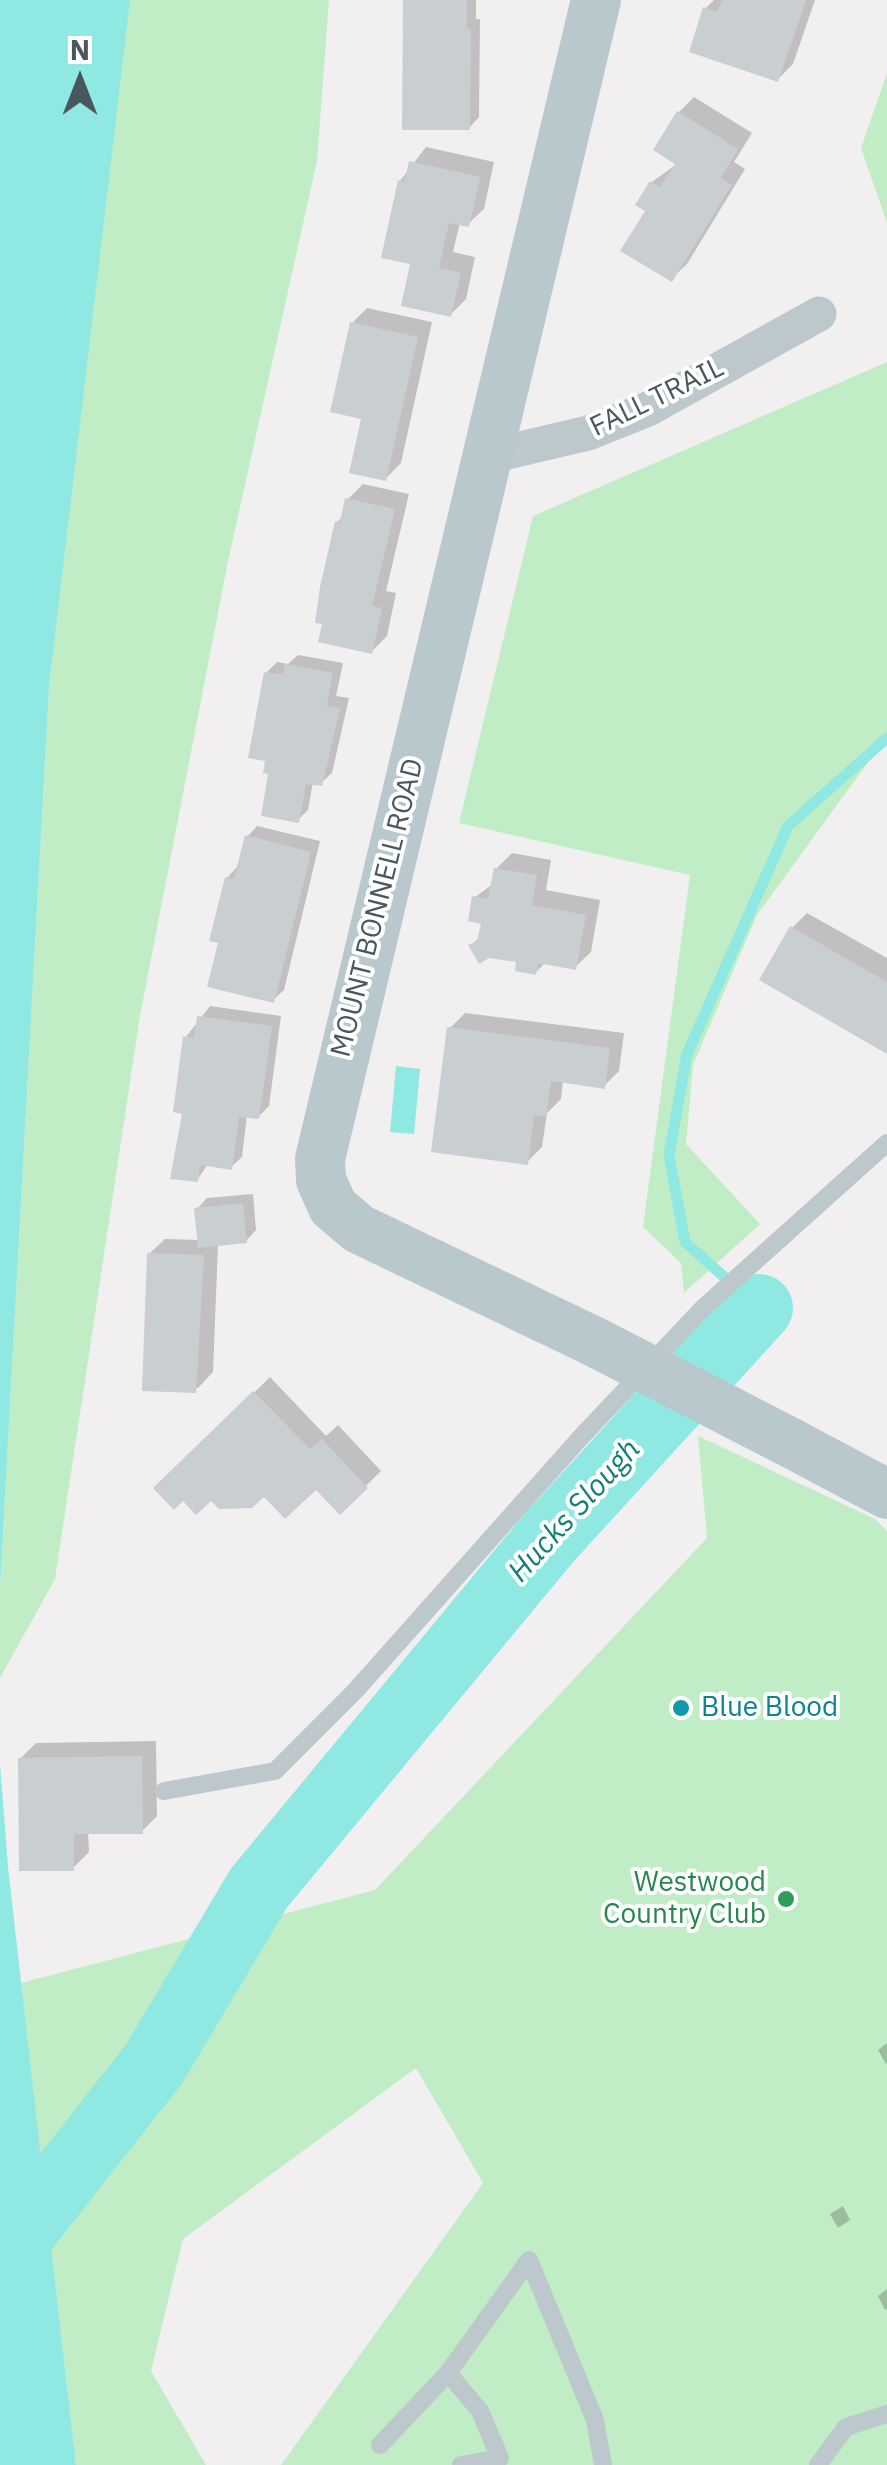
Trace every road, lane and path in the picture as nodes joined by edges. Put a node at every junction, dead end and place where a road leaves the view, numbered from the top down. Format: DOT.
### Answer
graph roads {
  1 [pos="596,0"];
  2 [pos="819,314"];
  3 [pos="486,457"];
  4 [pos="887,1143"];
  5 [pos="887,1494"];
  6 [pos="164,1791"];
  7 [pos="448,2373"];
  8 [pos="887,2414"];
  9 [pos="380,2445"];
  10 [pos="508,2461"];
  11 [pos="467,2464"];
  12 [pos="603,2465"];
  13 [pos="818,2465"];
  1 -- 3 [label="street, MOUNT BONNELL ROAD"];
  2 -- 3 [label="street, FALL TRAIL"];
  3 -- 5 [label="street, MOUNT BONNELL ROAD, bridge"];
  4 -- 6 [label="lane"];
  7 -- 9 [label="lane"];
  7 -- 10 [label="lane"];
  7 -- 12 [label="lane"];
  8 -- 13 [label="lane"];
  10 -- 11 [label="lane"];
}
